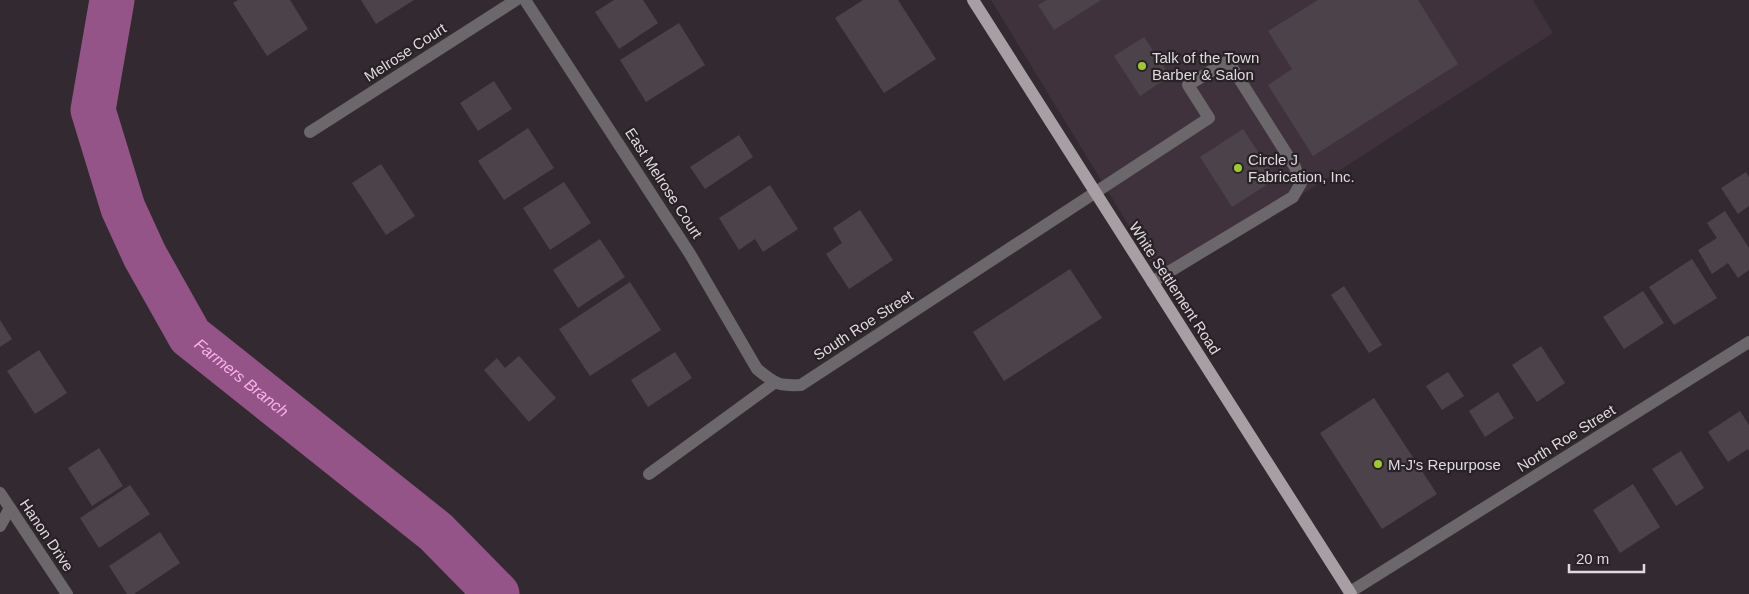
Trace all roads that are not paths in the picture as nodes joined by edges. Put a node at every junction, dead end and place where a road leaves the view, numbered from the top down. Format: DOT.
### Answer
graph roads {
  1 [pos="516,0"];
  2 [pos="525,0"];
  3 [pos="973,0"];
  4 [pos="310,132"];
  5 [pos="1095,193"];
  6 [pos="1152,282"];
  7 [pos="1749,342"];
  8 [pos="774,383"];
  9 [pos="649,474"];
  10 [pos="0,493"];
  11 [pos="10,508"];
  12 [pos="0,526"];
  13 [pos="1350,593"];
  14 [pos="67,594"];
  1 -- 4 [label="street, Melrose Court"];
  2 -- 8 [label="street, East Melrose Court"];
  3 -- 5 [label="main road, White Settlement Road"];
  5 -- 6 [label="main road, White Settlement Road"];
  5 -- 6 [label="street, South Roe Street"];
  5 -- 8 [label="street, South Roe Street"];
  6 -- 13 [label="main road, White Settlement Road"];
  7 -- 13 [label="street, North Roe Street"];
  8 -- 9 [label="street"];
  10 -- 11 [label="street, Hanon Drive"];
  11 -- 12 [label="street"];
  11 -- 14 [label="street, Hanon Drive"];
}
